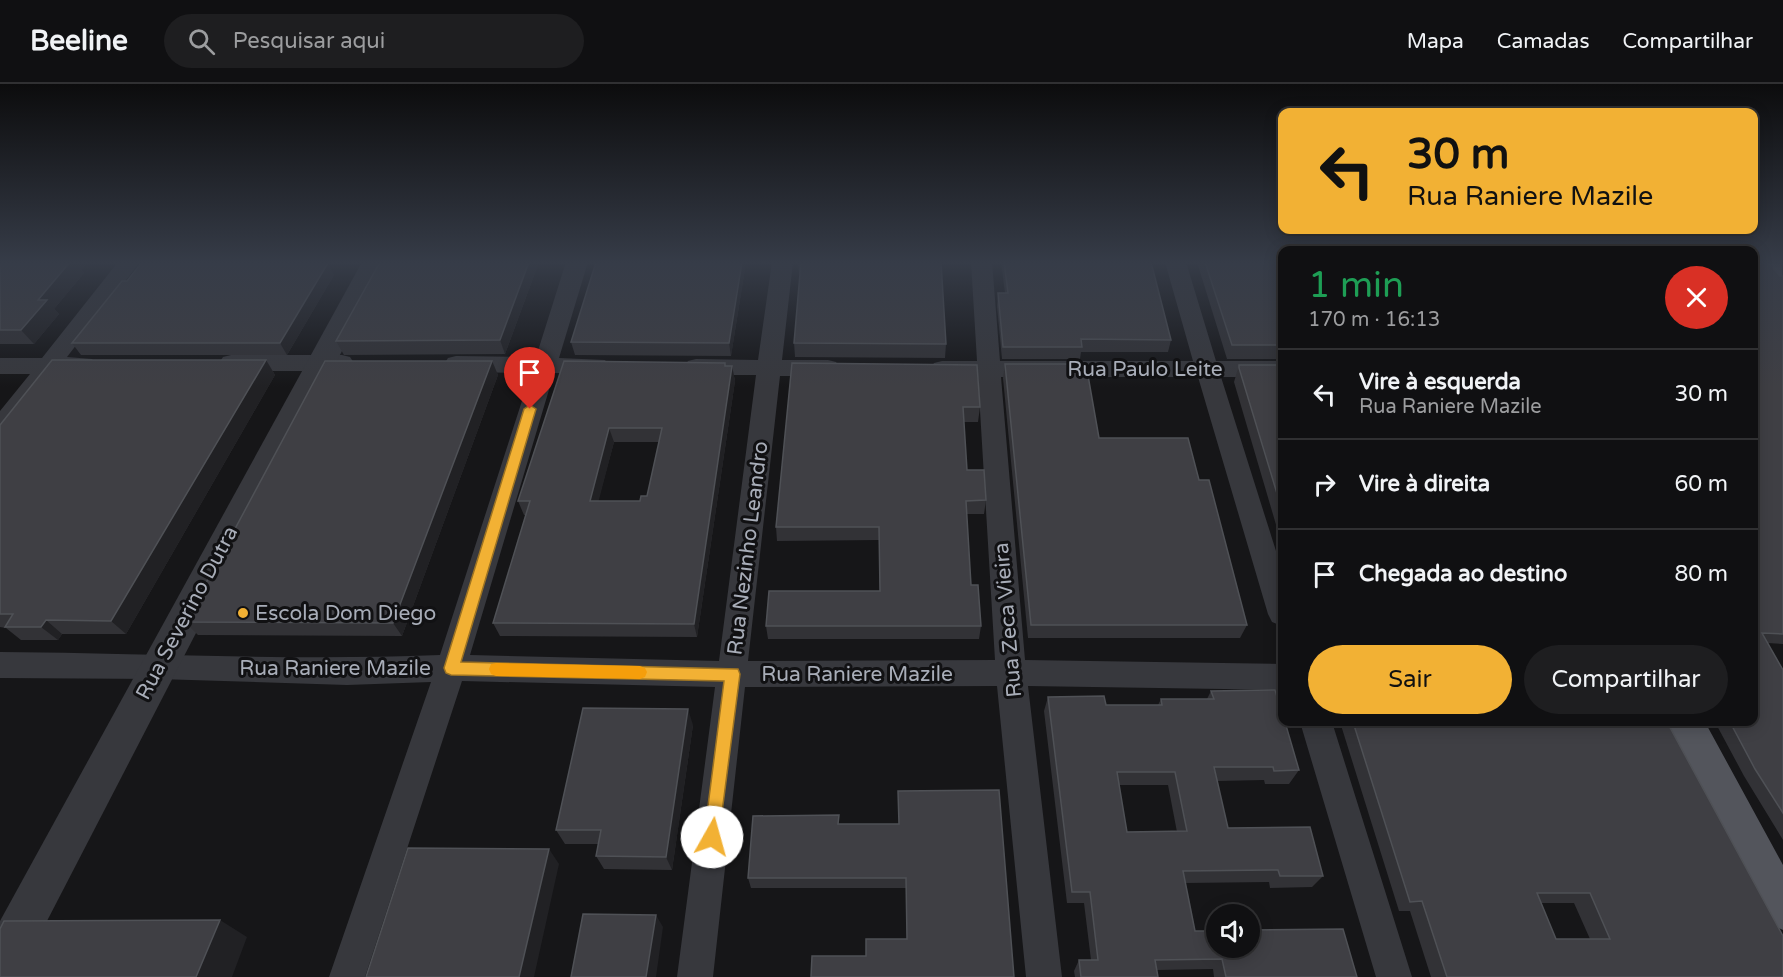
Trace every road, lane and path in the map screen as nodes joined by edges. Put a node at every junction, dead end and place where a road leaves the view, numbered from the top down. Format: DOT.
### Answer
graph roads {
  1 [pos="97,304"];
  2 [pos="353,304"];
  3 [pos="563,304"];
  4 [pos="777,304"];
  5 [pos="984,304"];
  6 [pos="1188,304"];
  7 [pos="322,362"];
  8 [pos="368,363"];
  9 [pos="205,364"];
  10 [pos="438,364"];
  11 [pos="50,365"];
  12 [pos="110,365"];
  13 [pos="0,366"];
  14 [pos="543,366"];
  15 [pos="615,366"];
  16 [pos="674,367"];
  17 [pos="770,368"];
  18 [pos="850,368"];
  19 [pos="919,369"];
  20 [pos="988,369"];
  21 [pos="1207,369"];
  22 [pos="1278,369"];
  23 [pos="0,428"];
  24 [pos="1278,601"];
  25 [pos="0,665"];
  26 [pos="158,666"];
  27 [pos="451,668"];
  28 [pos="1011,673"];
  29 [pos="732,674"];
  30 [pos="1278,677"];
  31 [pos="1317,726"];
  32 [pos="1687,726"];
  33 [pos="1783,908"];
  34 [pos="0,966"];
  35 [pos="347,977"];
  36 [pos="695,977"];
  37 [pos="1044,977"];
  38 [pos="1394,977"];
  1 -- 11 [label="street"];
  2 -- 7 [label="street, Rua Severino Dutra"];
  3 -- 14 [label="street"];
  4 -- 17 [label="street, Rua Nezinho Leandro"];
  5 -- 20 [label="street, Rua Zeca Vieira"];
  6 -- 21 [label="street"];
  7 -- 8 [label="street"];
  7 -- 9 [label="street"];
  7 -- 26 [label="street, Rua Severino Dutra"];
  10 -- 14 [label="street"];
  11 -- 12 [label="street"];
  11 -- 13 [label="street"];
  11 -- 23 [label="street"];
  14 -- 15 [label="street"];
  14 -- 27 [label="street"];
  16 -- 17 [label="street"];
  17 -- 18 [label="street"];
  17 -- 29 [label="street, Rua Nezinho Leandro"];
  19 -- 20 [label="street, Rua Paulo Leite"];
  20 -- 21 [label="street, Rua Paulo Leite"];
  20 -- 28 [label="street, Rua Zeca Vieira"];
  21 -- 22 [label="street, Rua Paulo Leite"];
  21 -- 24 [label="street"];
  25 -- 26 [label="street, Rua Raniere Mazile"];
  26 -- 27 [label="street, Rua Raniere Mazile"];
  26 -- 34 [label="street, Rua Severino Dutra"];
  27 -- 29 [label="street, Rua Raniere Mazile"];
  27 -- 35 [label="street"];
  28 -- 29 [label="street, Rua Raniere Mazile"];
  28 -- 30 [label="street, Rua Raniere Mazile"];
  28 -- 37 [label="street, Rua Zeca Vieira"];
  29 -- 36 [label="street, Rua Nezinho Leandro"];
  31 -- 38 [label="street"];
  32 -- 33 [label="main road"];
}
